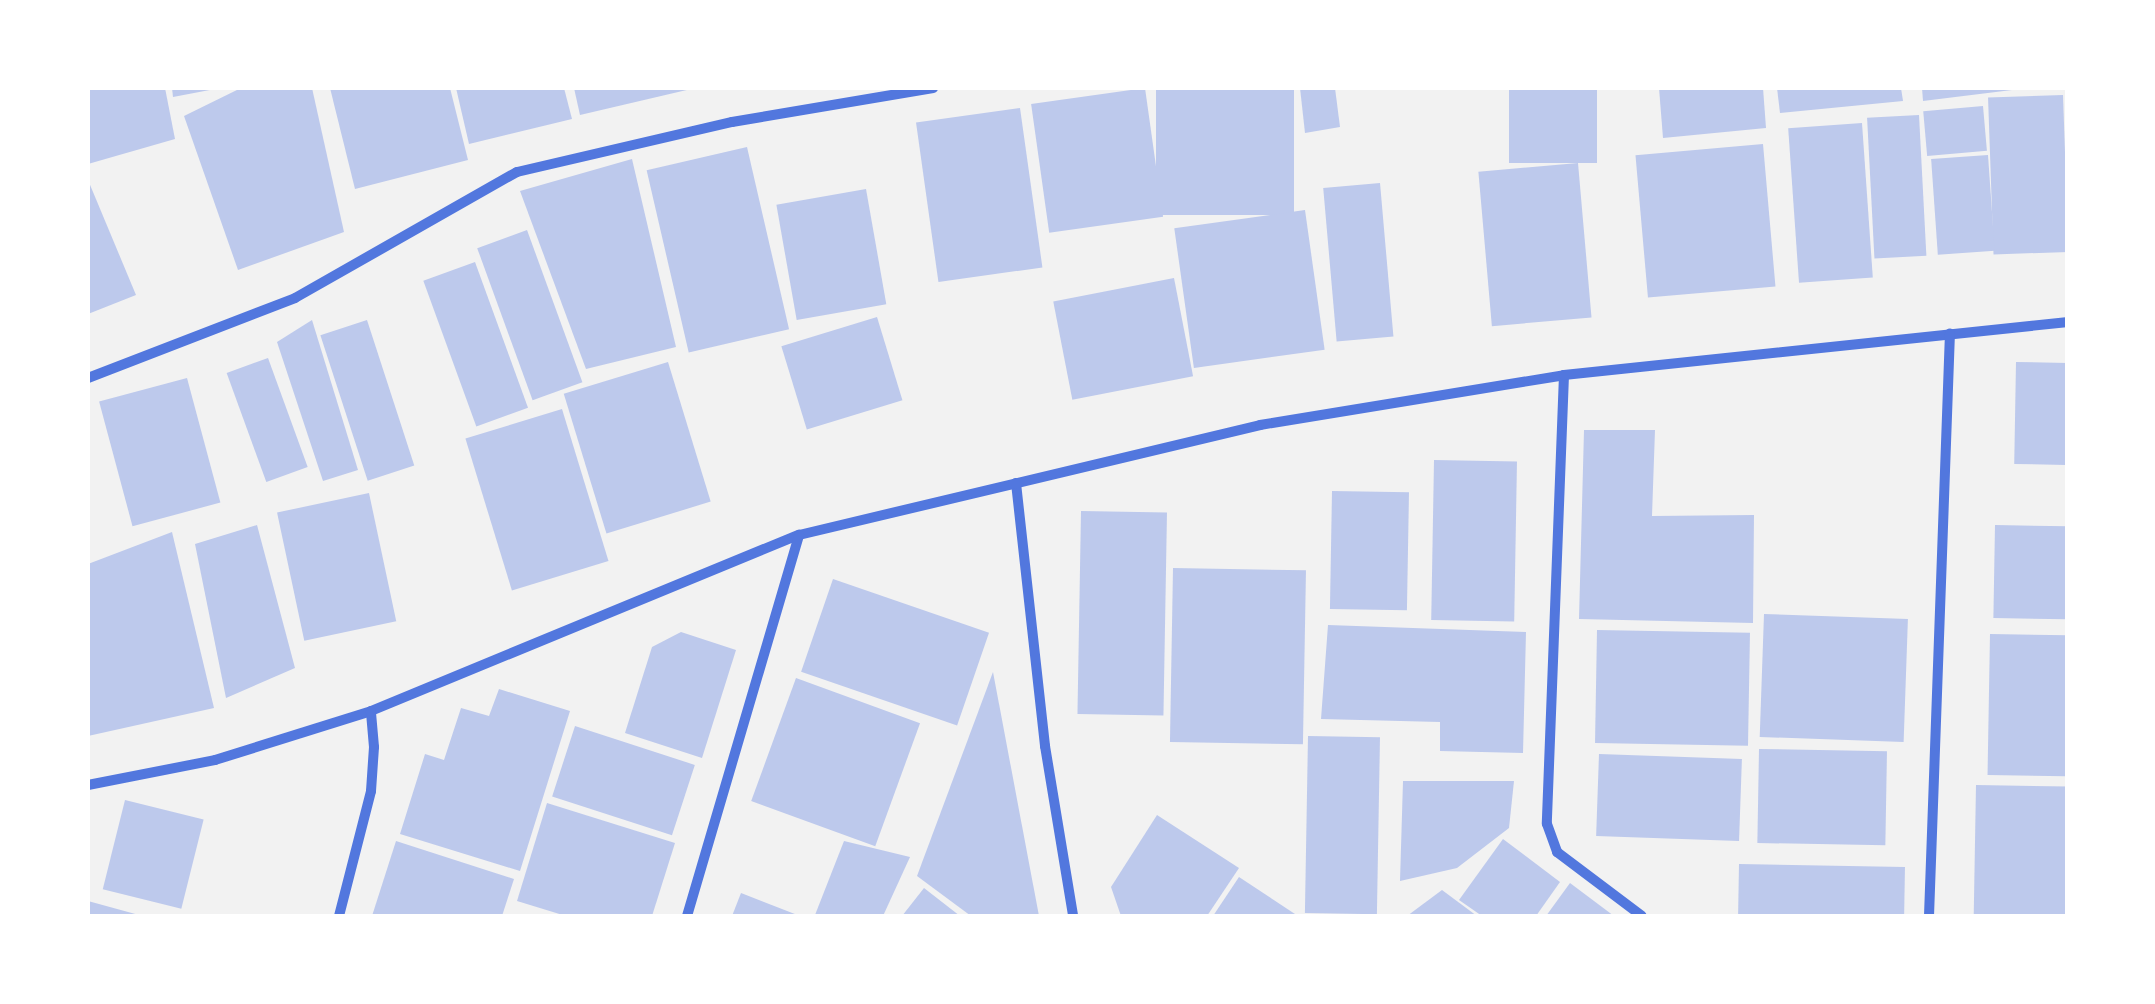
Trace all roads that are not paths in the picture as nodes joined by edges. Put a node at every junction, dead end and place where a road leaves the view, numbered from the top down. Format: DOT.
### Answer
graph roads {
  1 [pos="933,88"];
  2 [pos="2068,322"];
  3 [pos="1950,333"];
  4 [pos="1564,375"];
  5 [pos="88,378"];
  6 [pos="1016,482"];
  7 [pos="799,535"];
  8 [pos="371,712"];
  9 [pos="88,784"];
  10 [pos="338,916"];
  11 [pos="686,916"];
  12 [pos="1073,916"];
  13 [pos="1642,916"];
  14 [pos="1929,916"];
  1 -- 5 [label="street"];
  2 -- 3 [label="street"];
  3 -- 4 [label="street"];
  3 -- 14 [label="street"];
  4 -- 6 [label="street"];
  4 -- 13 [label="street"];
  6 -- 7 [label="street"];
  6 -- 12 [label="street"];
  7 -- 8 [label="street"];
  7 -- 11 [label="street"];
  8 -- 9 [label="street"];
  8 -- 10 [label="street"];
}
